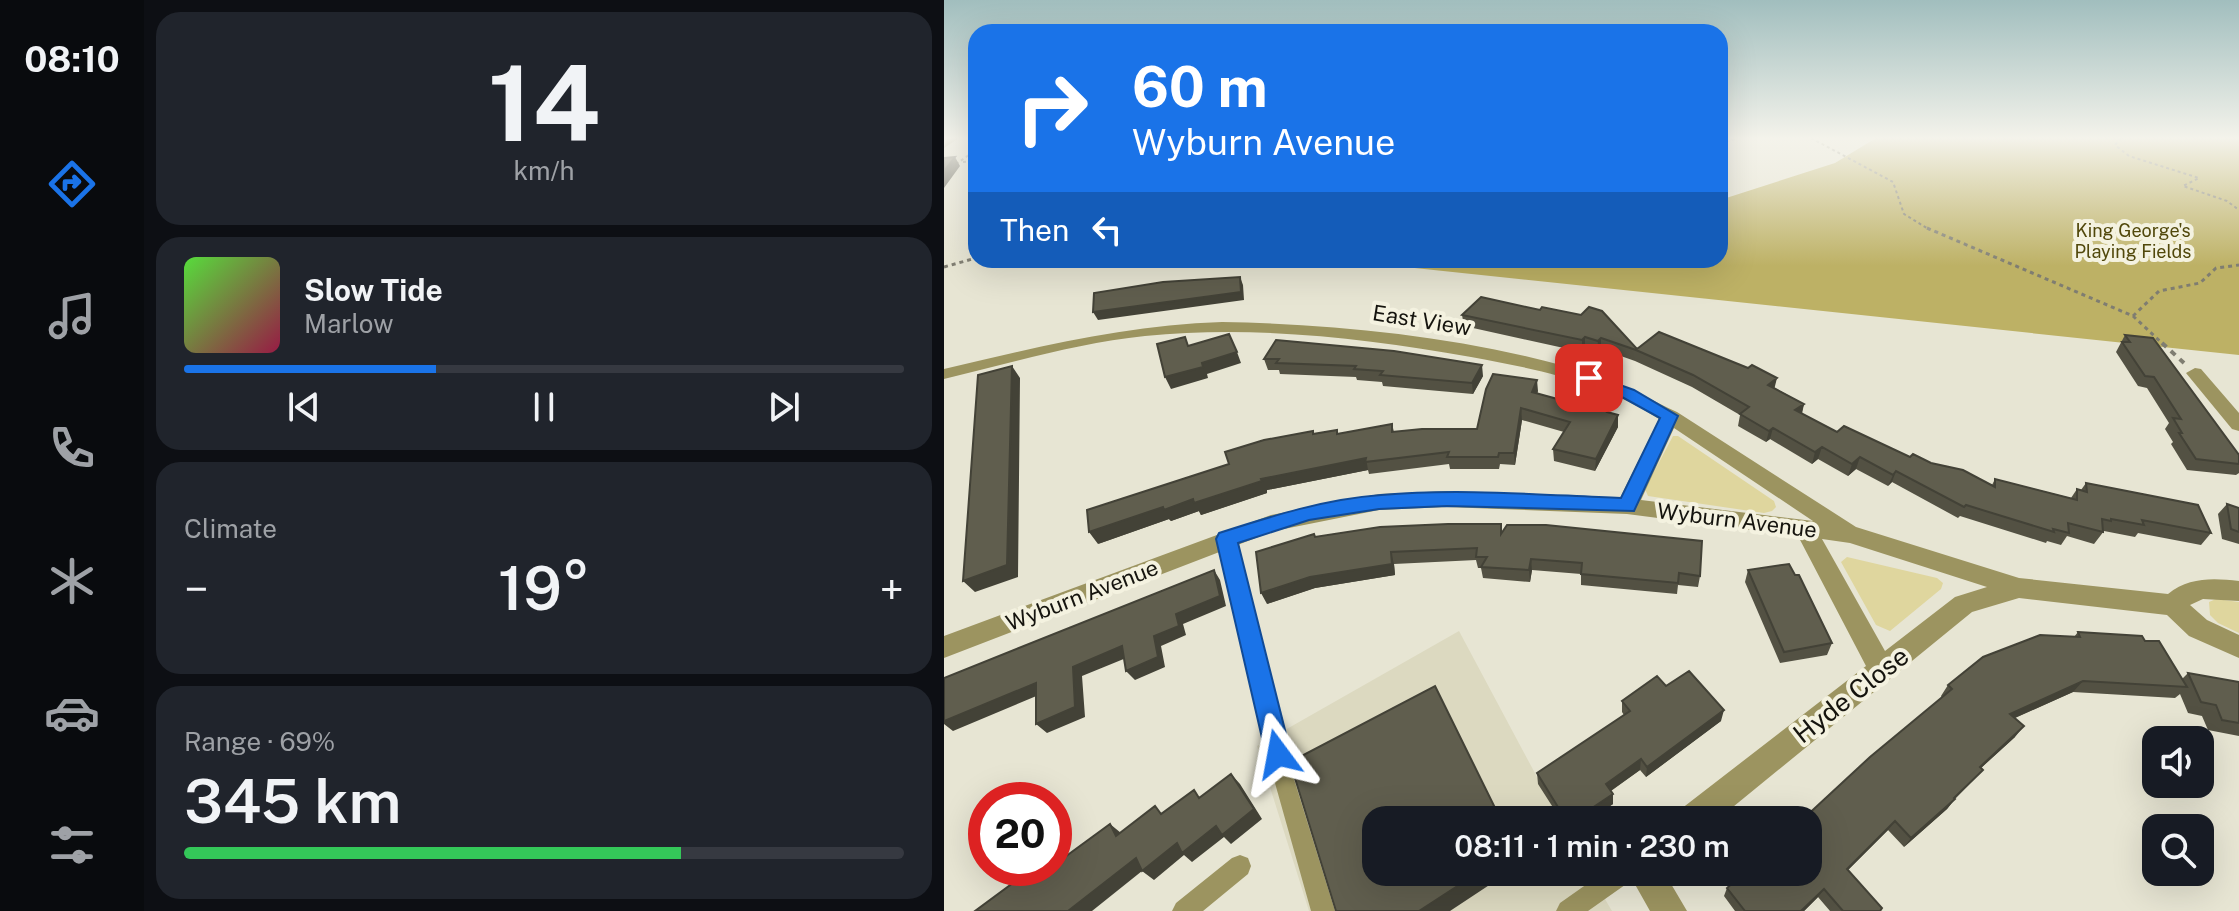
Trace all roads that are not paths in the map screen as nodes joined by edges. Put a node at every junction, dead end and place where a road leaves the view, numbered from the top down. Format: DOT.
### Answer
graph roads {
  1 [pos="2195,373"];
  2 [pos="945,377"];
  3 [pos="1670,416"];
  4 [pos="2239,425"];
  5 [pos="1627,506"];
  6 [pos="1806,530"];
  7 [pos="1850,534"];
  8 [pos="1226,539"];
  9 [pos="2019,588"];
  10 [pos="2239,591"];
  11 [pos="2173,605"];
  12 [pos="944,647"];
  13 [pos="2239,647"];
  14 [pos="1882,671"];
  15 [pos="1710,806"];
  16 [pos="1240,866"];
  17 [pos="1604,886"];
  18 [pos="1653,886"];
  19 [pos="1184,911"];
  20 [pos="1323,911"];
  21 [pos="1568,911"];
  22 [pos="1670,911"];
  1 -- 4 [label="street"];
  2 -- 3 [label="street, East View"];
  3 -- 5 [label="street"];
  3 -- 7 [label="street, East View"];
  5 -- 6 [label="street, Wyburn Avenue"];
  5 -- 8 [label="street, Wyburn Avenue"];
  6 -- 7 [label="street, Wyburn Avenue"];
  6 -- 14 [label="street"];
  7 -- 9 [label="street, Wyburn Avenue"];
  8 -- 12 [label="street, Wyburn Avenue"];
  8 -- 20 [label="lane"];
  9 -- 11 [label="street"];
  9 -- 14 [label="street, Hyde Close"];
  10 -- 11 [label="street"];
  11 -- 13 [label="street"];
  14 -- 15 [label="street, Hyde Close"];
  16 -- 19 [label="lane"];
  17 -- 21 [label="lane"];
  18 -- 22 [label="street"];
}
